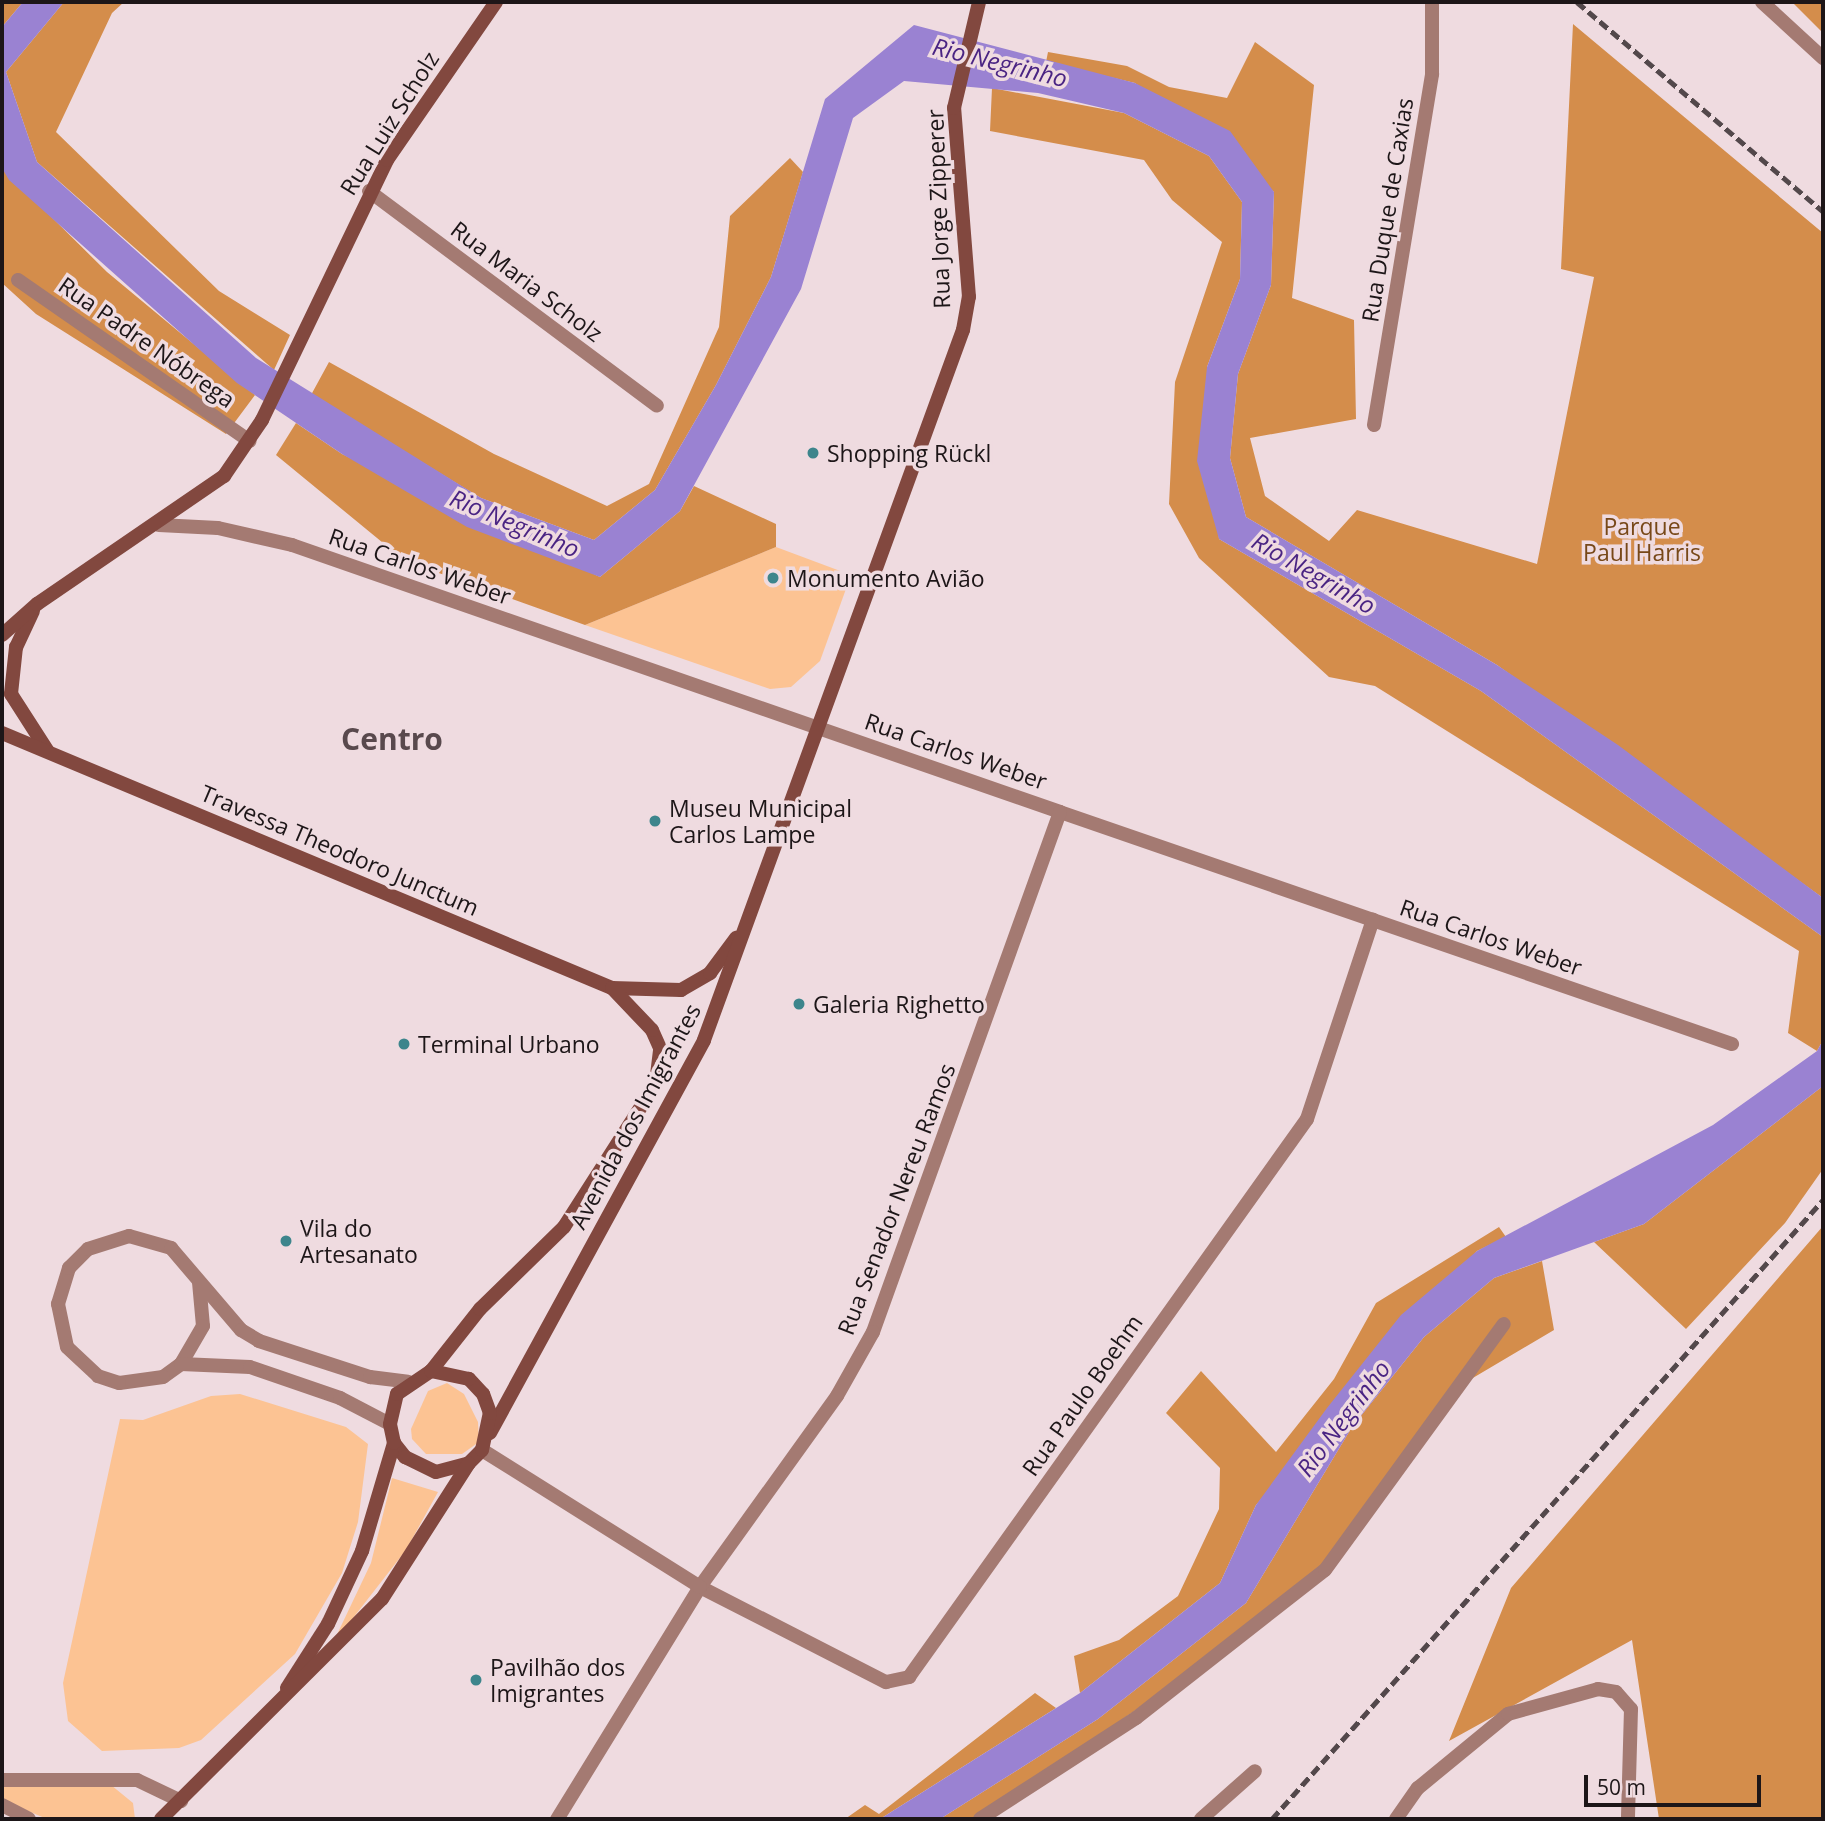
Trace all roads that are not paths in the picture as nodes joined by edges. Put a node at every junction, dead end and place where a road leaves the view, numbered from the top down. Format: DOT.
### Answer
graph roads {
  1 [pos="496,2"];
  2 [pos="979,2"];
  3 [pos="1432,2"];
  4 [pos="1762,2"];
  5 [pos="1823,58"];
  6 [pos="369,191"];
  7 [pos="18,280"];
  8 [pos="657,406"];
  9 [pos="1374,425"];
  10 [pos="250,441"];
  11 [pos="159,525"];
  12 [pos="37,604"];
  13 [pos="2,635"];
  14 [pos="817,728"];
  15 [pos="2,733"];
  16 [pos="2,740"];
  17 [pos="18,740"];
  18 [pos="49,753"];
  19 [pos="1060,812"];
  20 [pos="1373,920"];
  21 [pos="744,928"];
  22 [pos="612,988"];
  23 [pos="1732,1044"];
  24 [pos="656,1083"];
  25 [pos="199,1282"];
  26 [pos="1504,1324"];
  27 [pos="181,1364"];
  28 [pos="431,1371"];
  29 [pos="408,1382"];
  30 [pos="390,1424"];
  31 [pos="490,1433"];
  32 [pos="394,1443"];
  33 [pos="482,1450"];
  34 [pos="469,1463"];
  35 [pos="700,1587"];
  36 [pos="287,1688"];
  37 [pos="1255,1771"];
  38 [pos="2,1780"];
  39 [pos="181,1801"];
  40 [pos="2,1805"];
  41 [pos="29,1819"];
  42 [pos="161,1819"];
  43 [pos="557,1819"];
  44 [pos="980,1819"];
  45 [pos="1201,1819"];
  46 [pos="1396,1819"];
  47 [pos="1628,1819"];
  1 -- 6 [label="main road, Rua Luiz Scholz"];
  2 -- 14 [label="main road, Rua Jorge Zipperer"];
  3 -- 9 [label="street, Rua Duque de Caxias"];
  4 -- 5 [label="street"];
  6 -- 8 [label="street, Rua Maria Scholz"];
  6 -- 10 [label="main road, Rua Luiz Scholz"];
  7 -- 10 [label="street, Rua Padre Nóbrega"];
  10 -- 11 [label="main road, Rua Luiz Scholz"];
  11 -- 12 [label="main road, Rua Luiz Scholz"];
  11 -- 14 [label="street, Rua Carlos Weber"];
  12 -- 13 [label="main road, Rua Luiz Scholz"];
  12 -- 18 [label="main road"];
  14 -- 19 [label="street, Rua Carlos Weber"];
  14 -- 21 [label="main road, Avenida dos Imigrantes"];
  15 -- 17 [label="main road, Travessa Theodoro Junctum"];
  16 -- 17 [label="main road"];
  17 -- 18 [label="main road, Travessa Theodoro Junctum"];
  18 -- 22 [label="main road, Travessa Theodoro Junctum"];
  19 -- 20 [label="street, Rua Carlos Weber"];
  19 -- 35 [label="street, Rua Senador Nereu Ramos"];
  20 -- 23 [label="street, Rua Carlos Weber"];
  20 -- 35 [label="street, Rua Paulo Boehm"];
  21 -- 22 [label="main road, Travessa Theodoro Junctum"];
  21 -- 31 [label="main road, Avenida dos Imigrantes"];
  22 -- 24 [label="main road, Travessa Theodoro Junctum"];
  24 -- 28 [label="main road, Avenida dos Imigrantes"];
  25 -- 27 [label="street"];
  25 -- 27 [label="street"];
  25 -- 29 [label="street"];
  26 -- 44 [label="street"];
  27 -- 30 [label="street"];
  28 -- 29 [label="main road, Avenida dos Imigrantes"];
  28 -- 31 [label="main road"];
  29 -- 30 [label="main road"];
  30 -- 32 [label="main road"];
  31 -- 33 [label="main road"];
  32 -- 34 [label="main road"];
  32 -- 36 [label="main road"];
  33 -- 34 [label="main road"];
  33 -- 35 [label="street, Rua Paulo Boehm"];
  34 -- 36 [label="main road"];
  35 -- 43 [label="street, Rua Senador Nereu Ramos"];
  36 -- 39 [label="main road"];
  37 -- 45 [label="street"];
  38 -- 39 [label="street"];
  39 -- 42 [label="main road"];
  40 -- 41 [label="street"];
  46 -- 47 [label="street"];
}
